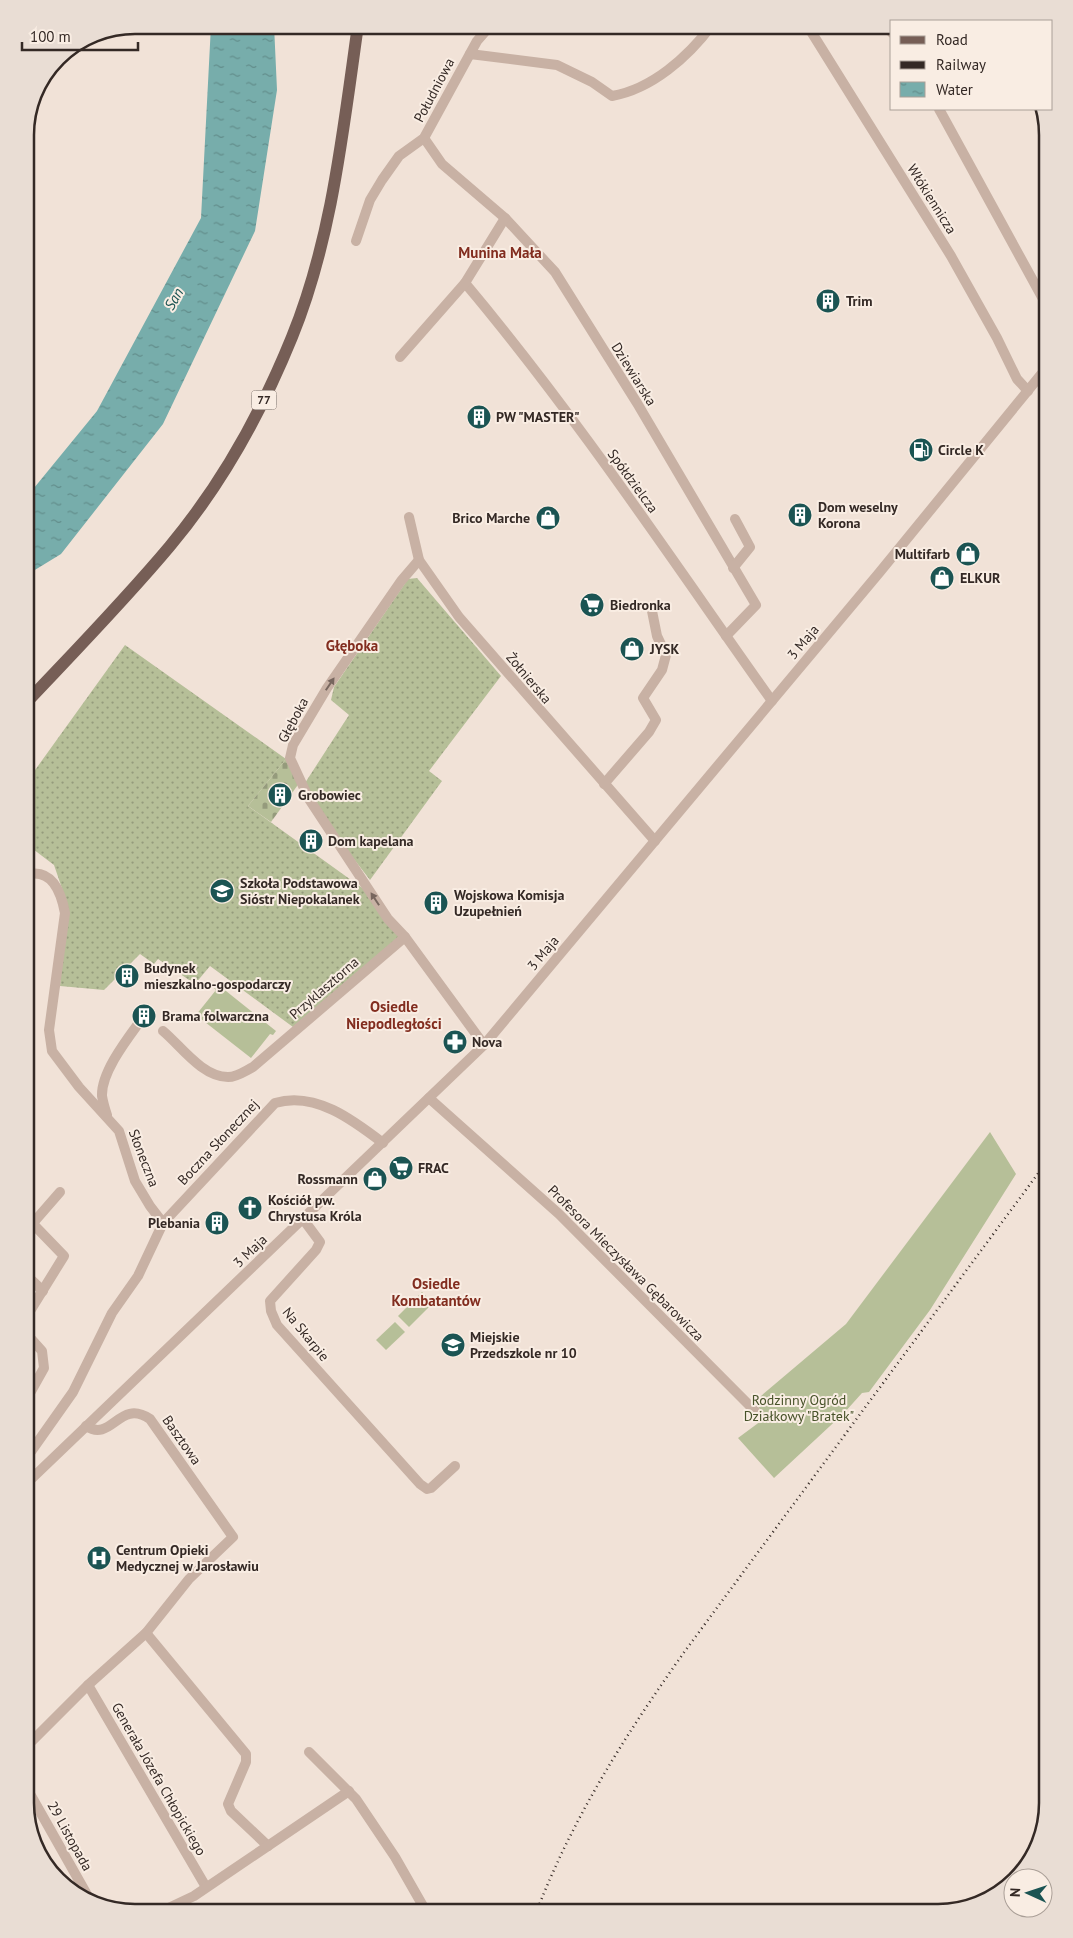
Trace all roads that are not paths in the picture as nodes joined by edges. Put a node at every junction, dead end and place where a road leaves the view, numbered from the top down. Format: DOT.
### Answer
graph roads {
  1 [pos="357,34"];
  2 [pos="483,34"];
  3 [pos="704,34"];
  4 [pos="813,34"];
  5 [pos="470,54"];
  6 [pos="940,110"];
  7 [pos="424,138"];
  8 [pos="505,218"];
  9 [pos="356,241"];
  10 [pos="465,283"];
  11 [pos="1039,292"];
  12 [pos="400,357"];
  13 [pos="1039,377"];
  14 [pos="1028,391"];
  15 [pos="409,517"];
  16 [pos="735,519"];
  17 [pos="419,560"];
  18 [pos="733,568"];
  19 [pos="651,606"];
  20 [pos="726,636"];
  21 [pos="34,694"];
  22 [pos="772,701"];
  23 [pos="604,784"];
  24 [pos="655,841"];
  25 [pos="34,874"];
  26 [pos="404,937"];
  27 [pos="141,1020"];
  28 [pos="163,1031"];
  29 [pos="484,1045"];
  30 [pos="430,1098"];
  31 [pos="108,1116"];
  32 [pos="383,1143"];
  33 [pos="60,1192"];
  34 [pos="303,1219"];
  35 [pos="34,1222"];
  36 [pos="163,1223"];
  37 [pos="34,1224"];
  38 [pos="34,1282"];
  39 [pos="43,1291"];
  40 [pos="34,1305"];
  41 [pos="34,1342"];
  42 [pos="34,1386"];
  43 [pos="755,1411"];
  44 [pos="86,1426"];
  45 [pos="34,1447"];
  46 [pos="455,1466"];
  47 [pos="34,1476"];
  48 [pos="146,1633"];
  49 [pos="88,1685"];
  50 [pos="34,1739"];
  51 [pos="309,1752"];
  52 [pos="349,1791"];
  53 [pos="34,1801"];
  54 [pos="268,1846"];
  55 [pos="206,1887"];
  56 [pos="85,1891"];
  57 [pos="177,1904"];
  58 [pos="422,1904"];
  1 -- 21 [label="main road, 77"];
  2 -- 5 [label="street, Południowa"];
  3 -- 5 [label="street"];
  4 -- 14 [label="street, Włókiennicza"];
  5 -- 7 [label="street, Południowa"];
  6 -- 11 [label="street"];
  7 -- 8 [label="street, Dziewiarska"];
  7 -- 9 [label="street, Południowa"];
  8 -- 10 [label="street"];
  8 -- 18 [label="street, Dziewiarska"];
  10 -- 12 [label="street"];
  10 -- 20 [label="street, Spółdzielcza"];
  13 -- 14 [label="street, 3 Maja"];
  14 -- 22 [label="street, 3 Maja"];
  15 -- 17 [label="street, Żołnierska"];
  16 -- 18 [label="street"];
  17 -- 23 [label="street, Żołnierska"];
  26 -- 17 [label="street, Głęboka, one-way"];
  18 -- 20 [label="street, Dziewiarska"];
  19 -- 23 [label="street"];
  20 -- 22 [label="street, Spółdzielcza"];
  22 -- 24 [label="street, 3 Maja"];
  23 -- 24 [label="street, Żołnierska"];
  24 -- 29 [label="street, 3 Maja"];
  25 -- 31 [label="street, Słoneczna"];
  26 -- 28 [label="street, Przyklasztorna"];
  26 -- 29 [label="street, Głęboka"];
  27 -- 31 [label="street"];
  29 -- 30 [label="street, 3 Maja"];
  30 -- 32 [label="street, 3 Maja"];
  30 -- 43 [label="street, Profesora Mieczysława Gębarowicza"];
  31 -- 36 [label="street, Słoneczna"];
  32 -- 34 [label="street, 3 Maja"];
  32 -- 36 [label="street, Boczna Słonecznej"];
  33 -- 35 [label="street"];
  34 -- 44 [label="street, 3 Maja"];
  34 -- 46 [label="street, Na Skarpie"];
  36 -- 45 [label="street"];
  37 -- 39 [label="street"];
  38 -- 39 [label="street"];
  39 -- 40 [label="street"];
  41 -- 42 [label="street"];
  44 -- 47 [label="street, 3 Maja"];
  44 -- 48 [label="street, Basztowa"];
  48 -- 49 [label="street"];
  48 -- 54 [label="street"];
  49 -- 50 [label="street"];
  49 -- 55 [label="street, Generała Józefa Chłopickiego"];
  51 -- 52 [label="street"];
  52 -- 54 [label="street"];
  52 -- 58 [label="street"];
  53 -- 56 [label="street, 29 Listopada"];
  54 -- 55 [label="street"];
  55 -- 57 [label="street"];
}
